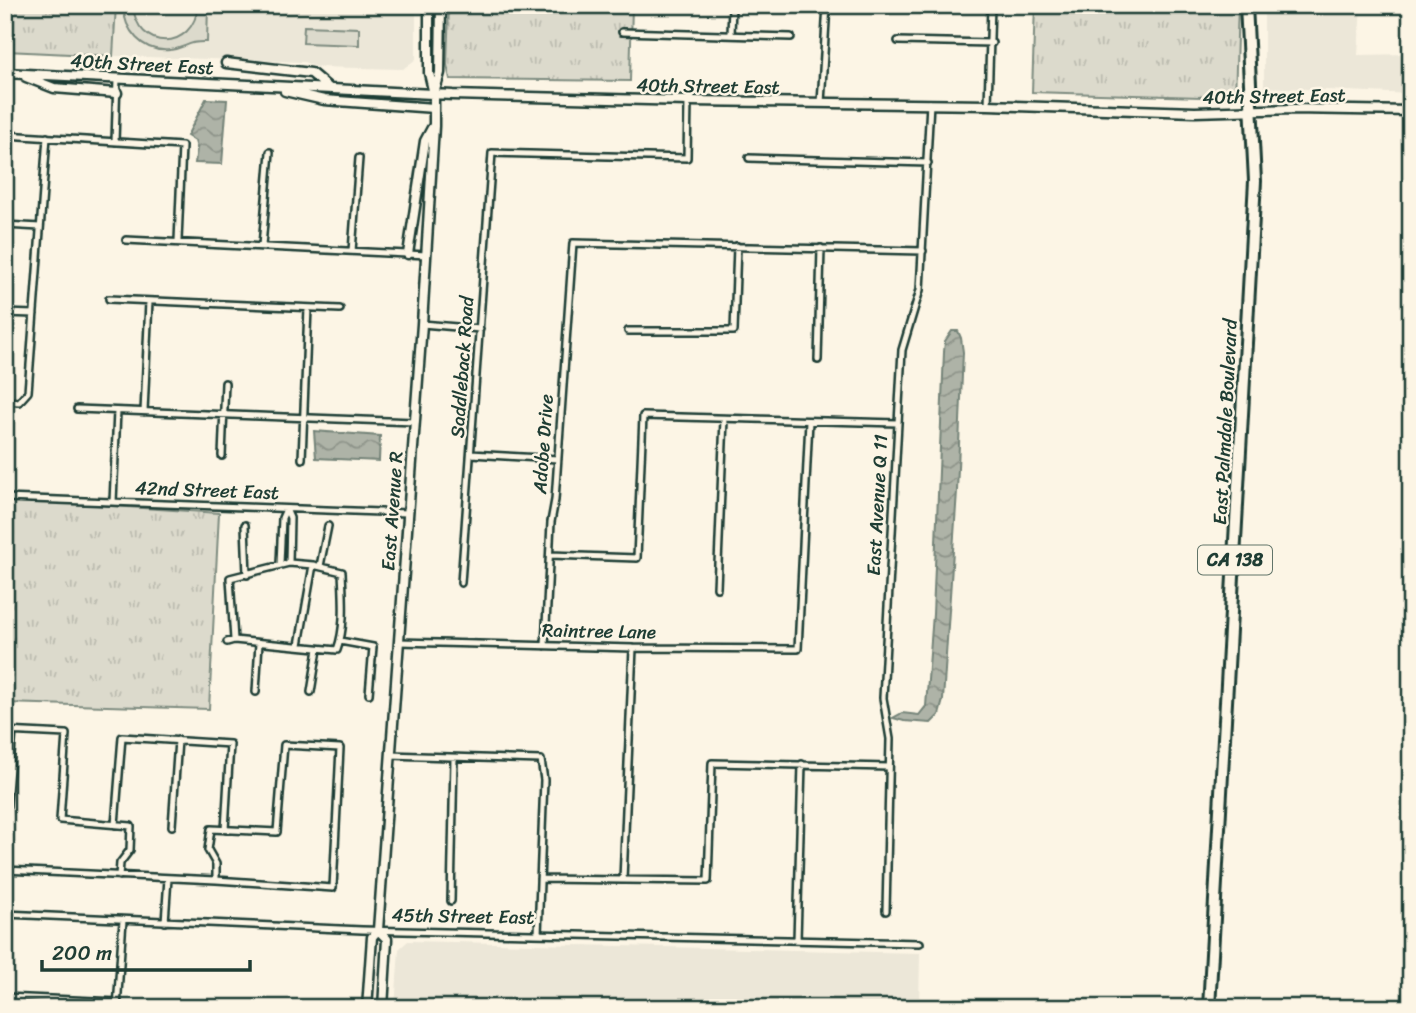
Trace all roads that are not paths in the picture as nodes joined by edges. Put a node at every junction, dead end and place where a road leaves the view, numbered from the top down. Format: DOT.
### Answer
graph roads {
  1 [pos="429,5"];
  2 [pos="441,5"];
  3 [pos="732,5"];
  4 [pos="827,5"];
  5 [pos="991,5"];
  6 [pos="1246,5"];
  7 [pos="622,32"];
  8 [pos="731,35"];
  9 [pos="791,37"];
  10 [pos="898,41"];
  11 [pos="992,43"];
  12 [pos="226,63"];
  13 [pos="5,74"];
  14 [pos="20,74"];
  15 [pos="117,79"];
  16 [pos="265,86"];
  17 [pos="331,89"];
  18 [pos="117,93"];
  19 [pos="434,94"];
  20 [pos="688,101"];
  21 [pos="930,103"];
  22 [pos="821,104"];
  23 [pos="988,104"];
  24 [pos="434,108"];
  25 [pos="1411,111"];
  26 [pos="1251,112"];
  27 [pos="434,126"];
  28 [pos="5,135"];
  29 [pos="47,137"];
  30 [pos="115,142"];
  31 [pos="270,152"];
  32 [pos="359,158"];
  33 [pos="749,158"];
  34 [pos="928,163"];
  35 [pos="5,225"];
  36 [pos="40,227"];
  37 [pos="126,240"];
  38 [pos="178,241"];
  39 [pos="262,246"];
  40 [pos="737,246"];
  41 [pos="821,248"];
  42 [pos="352,251"];
  43 [pos="923,251"];
  44 [pos="408,254"];
  45 [pos="427,254"];
  46 [pos="109,299"];
  47 [pos="149,301"];
  48 [pos="308,308"];
  49 [pos="340,309"];
  50 [pos="5,313"];
  51 [pos="34,314"];
  52 [pos="422,324"];
  53 [pos="480,328"];
  54 [pos="628,331"];
  55 [pos="818,360"];
  56 [pos="225,383"];
  57 [pos="5,401"];
  58 [pos="77,409"];
  59 [pos="117,411"];
  60 [pos="144,412"];
  61 [pos="223,415"];
  62 [pos="304,418"];
  63 [pos="724,419"];
  64 [pos="809,421"];
  65 [pos="414,422"];
  66 [pos="897,423"];
  67 [pos="471,454"];
  68 [pos="222,456"];
  69 [pos="302,459"];
  70 [pos="558,459"];
  71 [pos="5,498"];
  72 [pos="113,502"];
  73 [pos="286,509"];
  74 [pos="407,513"];
  75 [pos="245,525"];
  76 [pos="328,526"];
  77 [pos="550,555"];
  78 [pos="289,563"];
  79 [pos="280,564"];
  80 [pos="317,566"];
  81 [pos="247,575"];
  82 [pos="461,583"];
  83 [pos="717,588"];
  84 [pos="340,641"];
  85 [pos="399,642"];
  86 [pos="259,643"];
  87 [pos="299,645"];
  88 [pos="545,646"];
  89 [pos="633,648"];
  90 [pos="318,649"];
  91 [pos="256,692"];
  92 [pos="311,692"];
  93 [pos="369,694"];
  94 [pos="9,731"];
  95 [pos="178,740"];
  96 [pos="390,755"];
  97 [pos="454,758"];
  98 [pos="802,764"];
  99 [pos="889,767"];
  100 [pos="116,825"];
  101 [pos="172,826"];
  102 [pos="5,828"];
  103 [pos="225,830"];
  104 [pos="5,870"];
  105 [pos="119,876"];
  106 [pos="168,878"];
  107 [pos="540,879"];
  108 [pos="623,879"];
  109 [pos="216,880"];
  110 [pos="451,901"];
  111 [pos="886,911"];
  112 [pos="5,915"];
  113 [pos="123,920"];
  114 [pos="166,922"];
  115 [pos="378,930"];
  116 [pos="538,934"];
  117 [pos="797,940"];
  118 [pos="920,943"];
  119 [pos="5,997"];
  120 [pos="37,998"];
  121 [pos="117,1005"];
  122 [pos="36,1008"];
  123 [pos="367,1008"];
  124 [pos="383,1008"];
  125 [pos="1209,1008"];
  1 -- 19 [label="main road, East Avenue R"];
  2 -- 19 [label="main road, East Avenue R"];
  3 -- 8 [label="street"];
  4 -- 22 [label="street"];
  5 -- 11 [label="street"];
  6 -- 26 [label="highway, East Palmdale Boulevard / CA 138"];
  7 -- 8 [label="street"];
  8 -- 9 [label="street"];
  10 -- 11 [label="street"];
  11 -- 23 [label="street"];
  12 -- 17 [label="main road"];
  13 -- 14 [label="main road, 40th Street East"];
  14 -- 15 [label="main road, 40th Street East"];
  14 -- 18 [label="main road"];
  15 -- 16 [label="main road, 40th Street East"];
  15 -- 18 [label="street"];
  16 -- 17 [label="main road, 40th Street East"];
  16 -- 24 [label="main road"];
  17 -- 19 [label="main road, 40th Street East"];
  18 -- 30 [label="street"];
  19 -- 20 [label="main road, 40th Street East"];
  19 -- 24 [label="main road, East Avenue R"];
  20 -- 22 [label="main road, 40th Street East"];
  20 -- 53 [label="street, Saddleback Road"];
  21 -- 22 [label="main road, 40th Street East"];
  21 -- 23 [label="main road, 40th Street East"];
  21 -- 34 [label="street, East Avenue Q 11"];
  23 -- 26 [label="main road, 40th Street East"];
  24 -- 27 [label="main road, East Avenue R"];
  25 -- 26 [label="main road, 40th Street East"];
  26 -- 125 [label="highway, East Palmdale Boulevard / CA 138"];
  27 -- 44 [label="main road"];
  27 -- 45 [label="main road, East Avenue R"];
  28 -- 29 [label="street"];
  29 -- 30 [label="street"];
  29 -- 36 [label="street"];
  30 -- 38 [label="street"];
  31 -- 39 [label="street"];
  32 -- 42 [label="street"];
  33 -- 34 [label="street"];
  34 -- 43 [label="street, East Avenue Q 11"];
  35 -- 36 [label="street"];
  36 -- 51 [label="street"];
  37 -- 38 [label="street"];
  38 -- 39 [label="street"];
  39 -- 42 [label="street"];
  40 -- 41 [label="street"];
  40 -- 54 [label="street"];
  40 -- 70 [label="street, Adobe Drive"];
  41 -- 43 [label="street"];
  41 -- 55 [label="street"];
  42 -- 44 [label="street"];
  43 -- 66 [label="street, East Avenue Q 11"];
  44 -- 45 [label="street"];
  45 -- 52 [label="main road, East Avenue R"];
  46 -- 47 [label="street"];
  47 -- 48 [label="street"];
  47 -- 60 [label="street"];
  48 -- 49 [label="street"];
  48 -- 62 [label="street"];
  50 -- 51 [label="street"];
  51 -- 57 [label="street"];
  52 -- 53 [label="street"];
  52 -- 65 [label="main road, East Avenue R"];
  53 -- 67 [label="street, Saddleback Road"];
  56 -- 61 [label="street"];
  58 -- 59 [label="street"];
  59 -- 60 [label="street"];
  59 -- 72 [label="street"];
  60 -- 61 [label="street"];
  61 -- 62 [label="street"];
  61 -- 68 [label="street"];
  62 -- 65 [label="street"];
  62 -- 69 [label="street"];
  63 -- 64 [label="street"];
  63 -- 77 [label="street"];
  63 -- 83 [label="street"];
  64 -- 66 [label="street"];
  64 -- 89 [label="street, Raintree Lane"];
  65 -- 74 [label="main road, East Avenue R"];
  66 -- 99 [label="street, East Avenue Q 11"];
  67 -- 70 [label="street"];
  67 -- 82 [label="street, Saddleback Road"];
  70 -- 77 [label="street, Adobe Drive"];
  71 -- 72 [label="street, 42nd Street East"];
  72 -- 73 [label="street, 42nd Street East"];
  73 -- 74 [label="street, 42nd Street East"];
  73 -- 78 [label="street"];
  73 -- 79 [label="street"];
  74 -- 85 [label="main road, East Avenue R"];
  75 -- 81 [label="street"];
  76 -- 80 [label="street"];
  77 -- 88 [label="street, Adobe Drive"];
  78 -- 79 [label="street"];
  78 -- 80 [label="street"];
  79 -- 81 [label="street"];
  80 -- 84 [label="street"];
  80 -- 87 [label="street"];
  81 -- 86 [label="street"];
  84 -- 90 [label="street"];
  84 -- 93 [label="street"];
  85 -- 88 [label="street, Raintree Lane"];
  85 -- 96 [label="main road, East Avenue R"];
  86 -- 87 [label="street"];
  86 -- 91 [label="street"];
  87 -- 90 [label="street"];
  88 -- 89 [label="street, Raintree Lane"];
  89 -- 108 [label="street"];
  90 -- 92 [label="street"];
  94 -- 100 [label="street"];
  94 -- 102 [label="street"];
  95 -- 100 [label="street"];
  95 -- 101 [label="street"];
  95 -- 103 [label="street"];
  96 -- 97 [label="street"];
  96 -- 115 [label="main road, East Avenue R"];
  97 -- 107 [label="street"];
  97 -- 110 [label="street"];
  98 -- 99 [label="street"];
  98 -- 108 [label="street"];
  98 -- 117 [label="street"];
  99 -- 111 [label="street, East Avenue Q 11"];
  100 -- 105 [label="street"];
  103 -- 109 [label="street"];
  103 -- 109 [label="street"];
  104 -- 105 [label="street"];
  105 -- 106 [label="street"];
  106 -- 109 [label="street"];
  106 -- 114 [label="street"];
  107 -- 108 [label="street"];
  107 -- 116 [label="street"];
  112 -- 113 [label="street, 45th Street East"];
  113 -- 114 [label="street, 45th Street East"];
  113 -- 121 [label="street"];
  114 -- 115 [label="street, 45th Street East"];
  115 -- 116 [label="street, 45th Street East"];
  115 -- 123 [label="main road, East Avenue R"];
  115 -- 124 [label="main road, East Avenue R"];
  116 -- 117 [label="street, 45th Street East"];
  117 -- 118 [label="street, 45th Street East"];
  119 -- 120 [label="street"];
  120 -- 121 [label="street"];
  120 -- 122 [label="street"];
}
